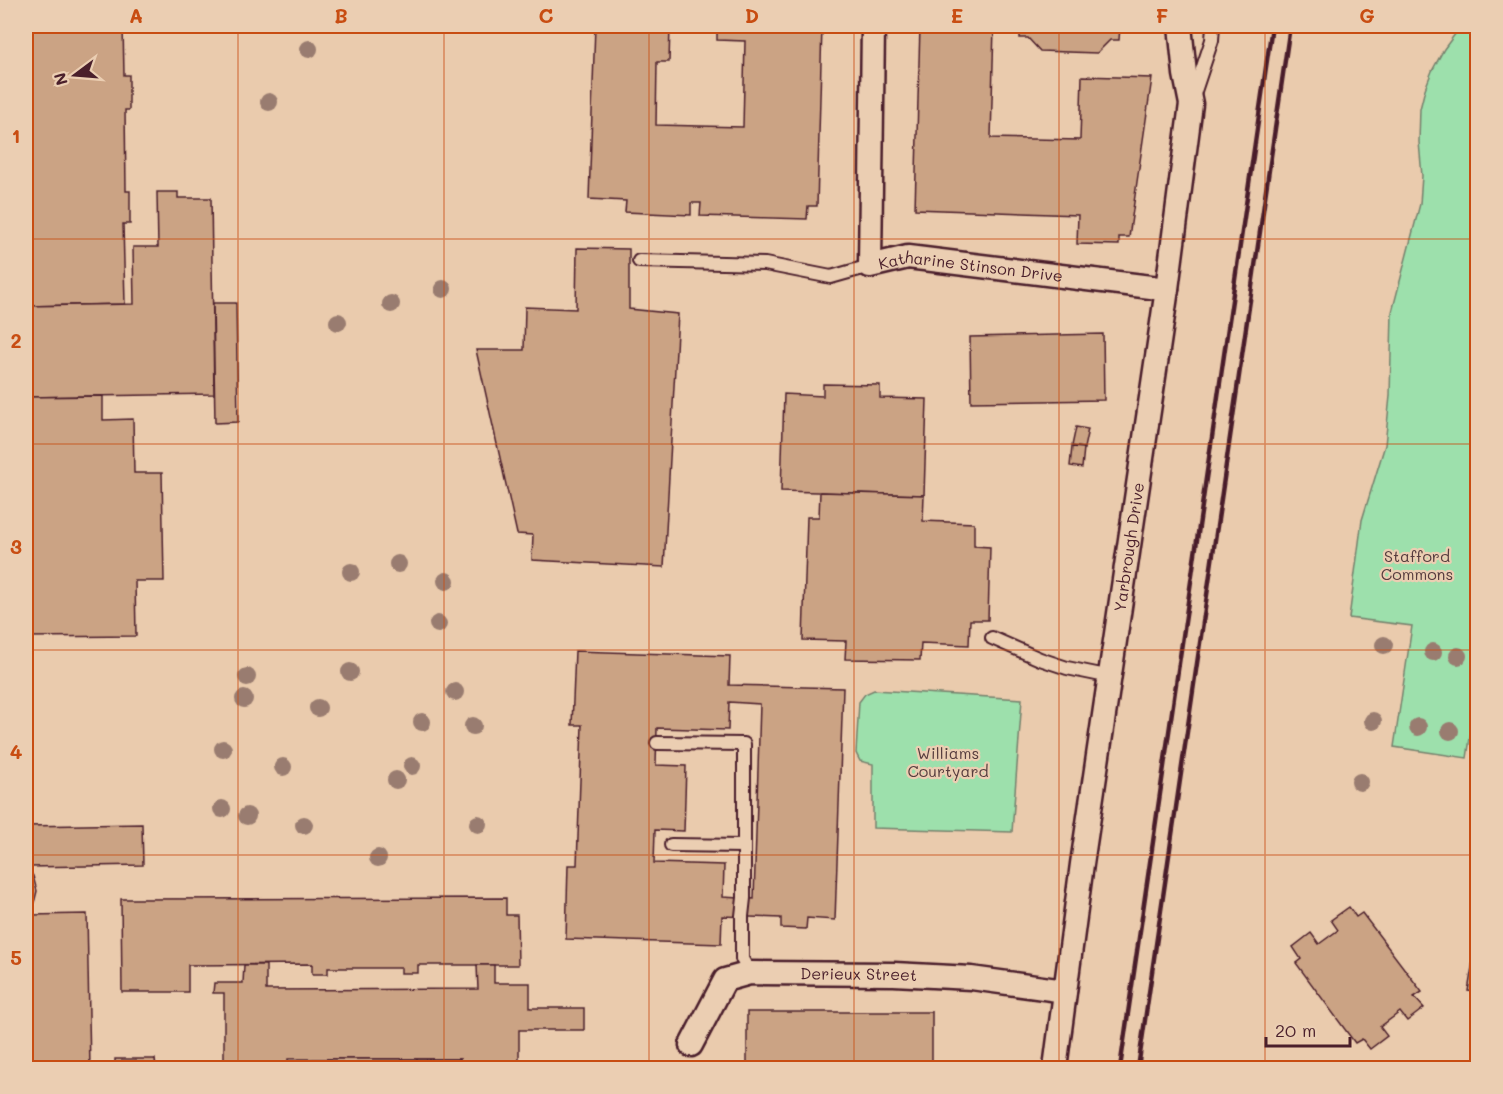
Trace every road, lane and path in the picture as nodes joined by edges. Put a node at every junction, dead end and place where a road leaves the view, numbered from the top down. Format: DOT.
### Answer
graph roads {
  1 [pos="873,26"];
  2 [pos="1180,26"];
  3 [pos="1213,26"];
  4 [pos="1191,104"];
  5 [pos="639,261"];
  6 [pos="870,266"];
  7 [pos="1167,289"];
  8 [pos="992,638"];
  9 [pos="1111,676"];
  10 [pos="657,743"];
  11 [pos="671,845"];
  12 [pos="743,846"];
  13 [pos="750,973"];
  14 [pos="1065,991"];
  15 [pos="692,1045"];
  16 [pos="1055,1068"];
  1 -- 6 [label="street, Katharine Stinson Drive"];
  2 -- 4 [label="street, Yarbrough Drive"];
  3 -- 4 [label="lane"];
  4 -- 7 [label="street, Yarbrough Drive"];
  5 -- 6 [label="lane"];
  6 -- 7 [label="street, Katharine Stinson Drive"];
  7 -- 9 [label="street, Yarbrough Drive"];
  8 -- 9 [label="lane"];
  9 -- 14 [label="street, Yarbrough Drive"];
  10 -- 12 [label="lane"];
  11 -- 12 [label="lane"];
  12 -- 13 [label="lane"];
  13 -- 14 [label="street, Derieux Street"];
  13 -- 15 [label="street, Derieux Street"];
  14 -- 16 [label="street, Yarbrough Drive"];
}
